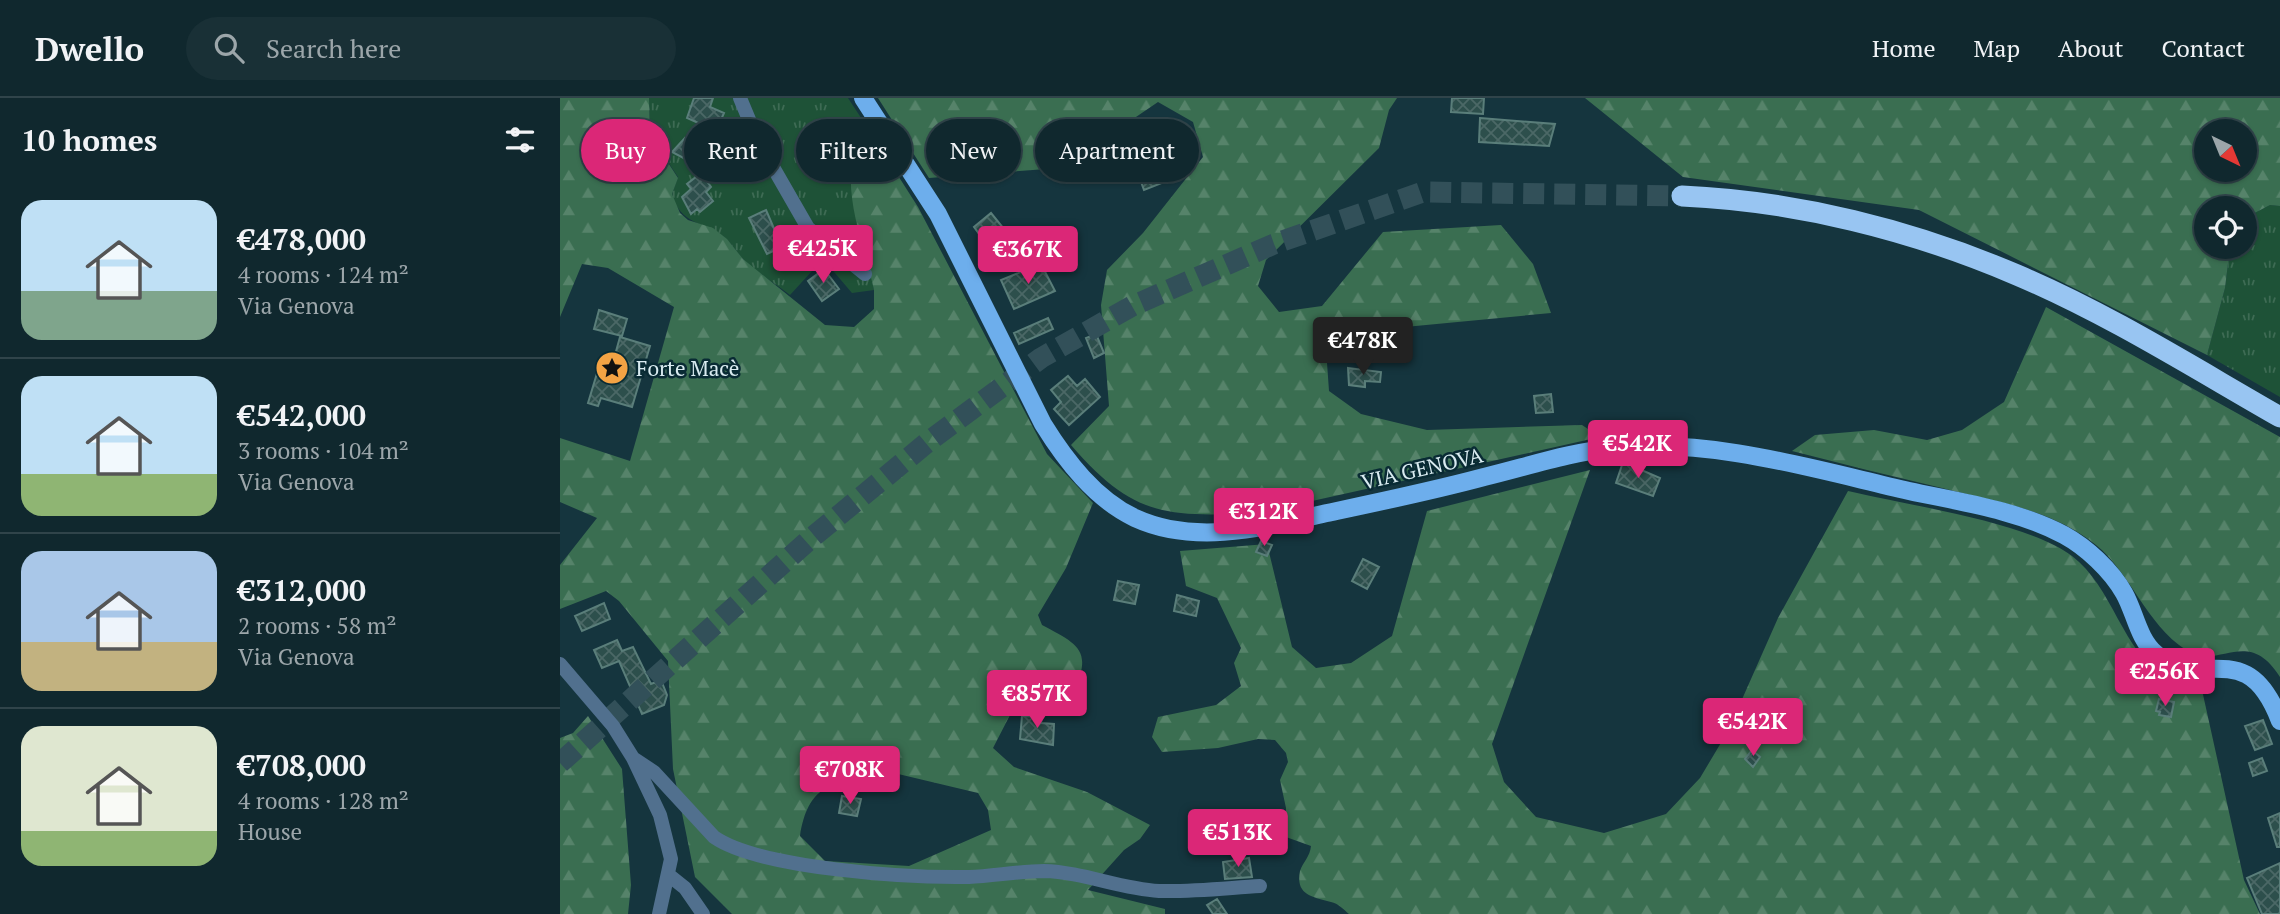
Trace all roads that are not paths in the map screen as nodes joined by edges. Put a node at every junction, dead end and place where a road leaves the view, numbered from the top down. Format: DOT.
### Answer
graph roads {
  1 [pos="740,98"];
  2 [pos="863,98"];
  3 [pos="1682,196"];
  4 [pos="865,274"];
  5 [pos="2280,417"];
  6 [pos="560,664"];
  7 [pos="2280,721"];
  8 [pos="633,758"];
  9 [pos="670,876"];
  10 [pos="1260,886"];
  11 [pos="659,914"];
  12 [pos="703,914"];
  1 -- 4 [label="street"];
  2 -- 7 [label="main road, VIA GENOVA"];
  3 -- 5 [label="highway"];
  6 -- 8 [label="street"];
  8 -- 9 [label="street"];
  8 -- 10 [label="street"];
  9 -- 11 [label="street"];
  9 -- 12 [label="street"];
}
